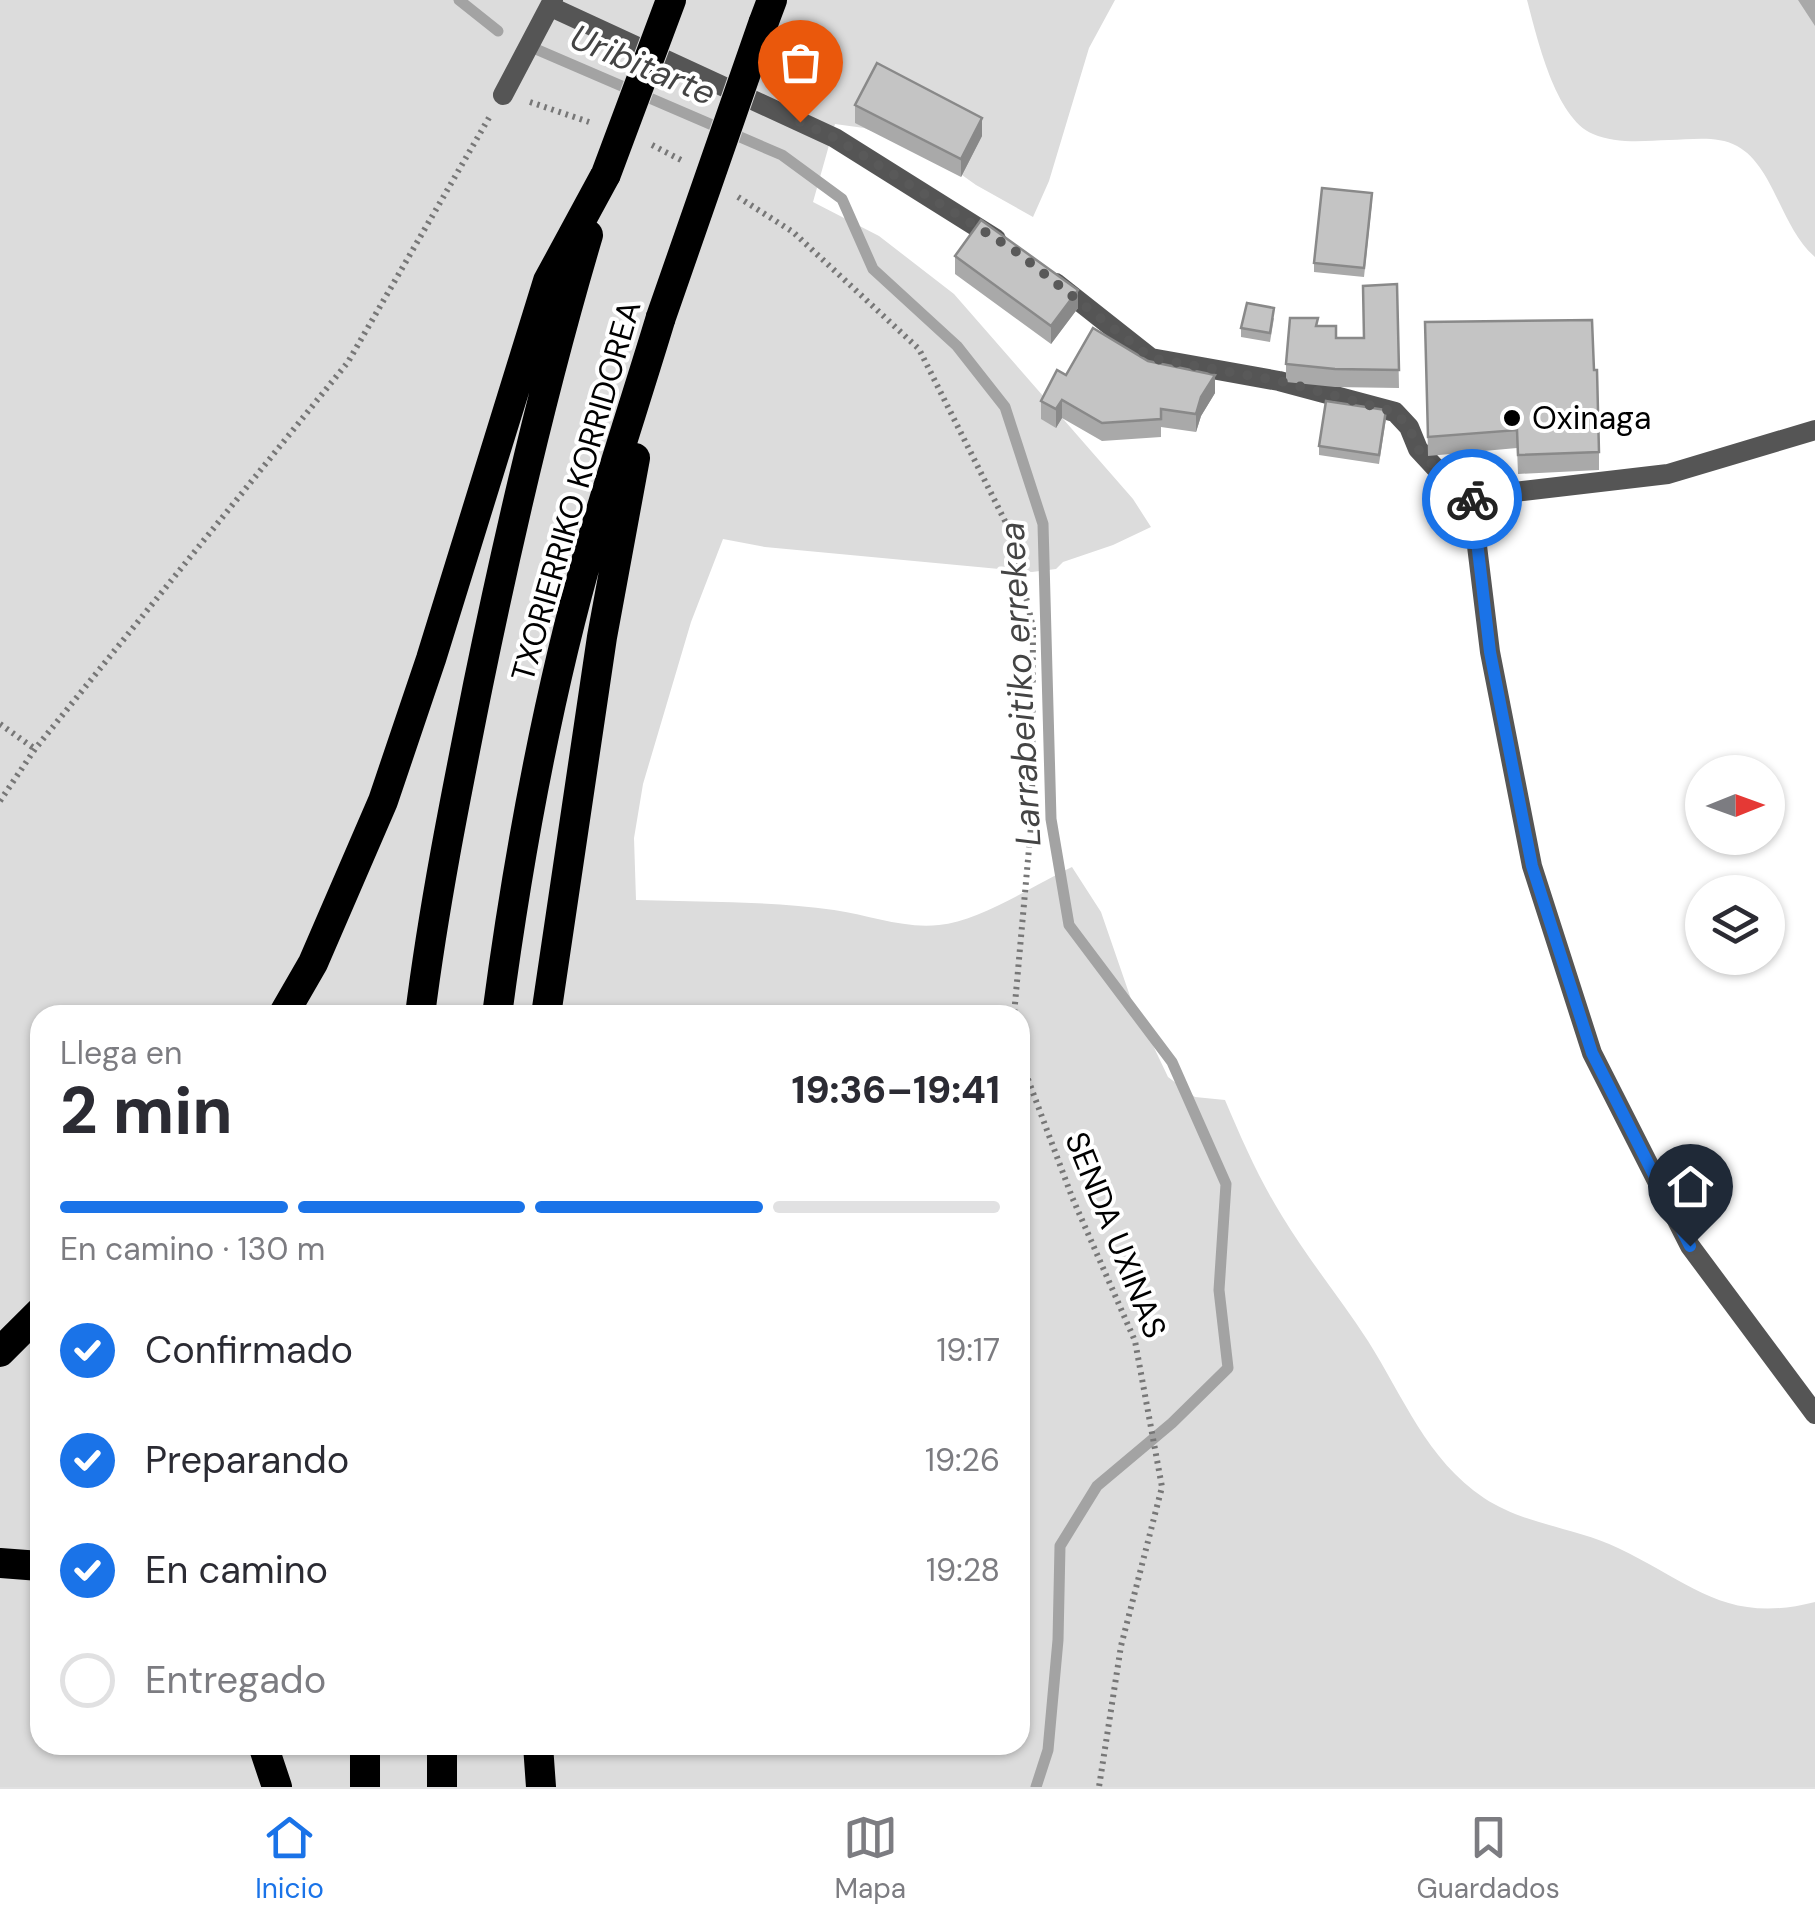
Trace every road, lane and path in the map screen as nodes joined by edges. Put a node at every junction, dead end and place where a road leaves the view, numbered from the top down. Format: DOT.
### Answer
graph roads {
  1 [pos="671,0"];
  2 [pos="552,3"];
  3 [pos="768,12"];
  4 [pos="502,94"];
  5 [pos="596,125"];
  6 [pos="647,144"];
  7 [pos="696,170"];
  8 [pos="728,191"];
  9 [pos="1014,250"];
  10 [pos="1044,274"];
  11 [pos="560,283"];
  12 [pos="661,317"];
  13 [pos="1815,430"];
  14 [pos="1472,496"];
  15 [pos="0,724"];
  16 [pos="35,749"];
  17 [pos="0,801"];
  18 [pos="289,1005"];
  19 [pos="422,1005"];
  20 [pos="499,1005"];
  21 [pos="547,1005"];
  22 [pos="1015,1005"];
  23 [pos="1030,1085"];
  24 [pos="30,1322"];
  25 [pos="0,1352"];
  26 [pos="1815,1414"];
  27 [pos="0,1563"];
  28 [pos="30,1565"];
  29 [pos="267,1755"];
  30 [pos="365,1755"];
  31 [pos="442,1755"];
  32 [pos="538,1755"];
  33 [pos="277,1787"];
  34 [pos="364,1787"];
  35 [pos="442,1787"];
  36 [pos="540,1787"];
  37 [pos="1098,1787"];
  1 -- 11 [label="highway, TXORIERRIKO KORRIDOREA, bridge"];
  2 -- 4 [label="street"];
  2 -- 9 [label="street"];
  3 -- 12 [label="highway, TXORIERRIKO KORRIDOREA, bridge"];
  4 -- 5 [label="path"];
  4 -- 16 [label="path"];
  6 -- 7 [label="path"];
  8 -- 22 [label="path"];
  10 -- 14 [label="street"];
  11 -- 18 [label="highway"];
  11 -- 19 [label="highway, TXORIERRIKO KORRIDOREA"];
  12 -- 20 [label="highway, TXORIERRIKO KORRIDOREA"];
  12 -- 21 [label="highway"];
  13 -- 14 [label="street"];
  14 -- 26 [label="street"];
  15 -- 16 [label="path"];
  16 -- 17 [label="path"];
  23 -- 37 [label="path, SENDA UXINAS"];
  24 -- 25 [label="highway"];
  27 -- 28 [label="highway"];
  29 -- 33 [label="highway"];
  30 -- 34 [label="highway"];
  31 -- 35 [label="highway"];
  32 -- 36 [label="highway"];
}
